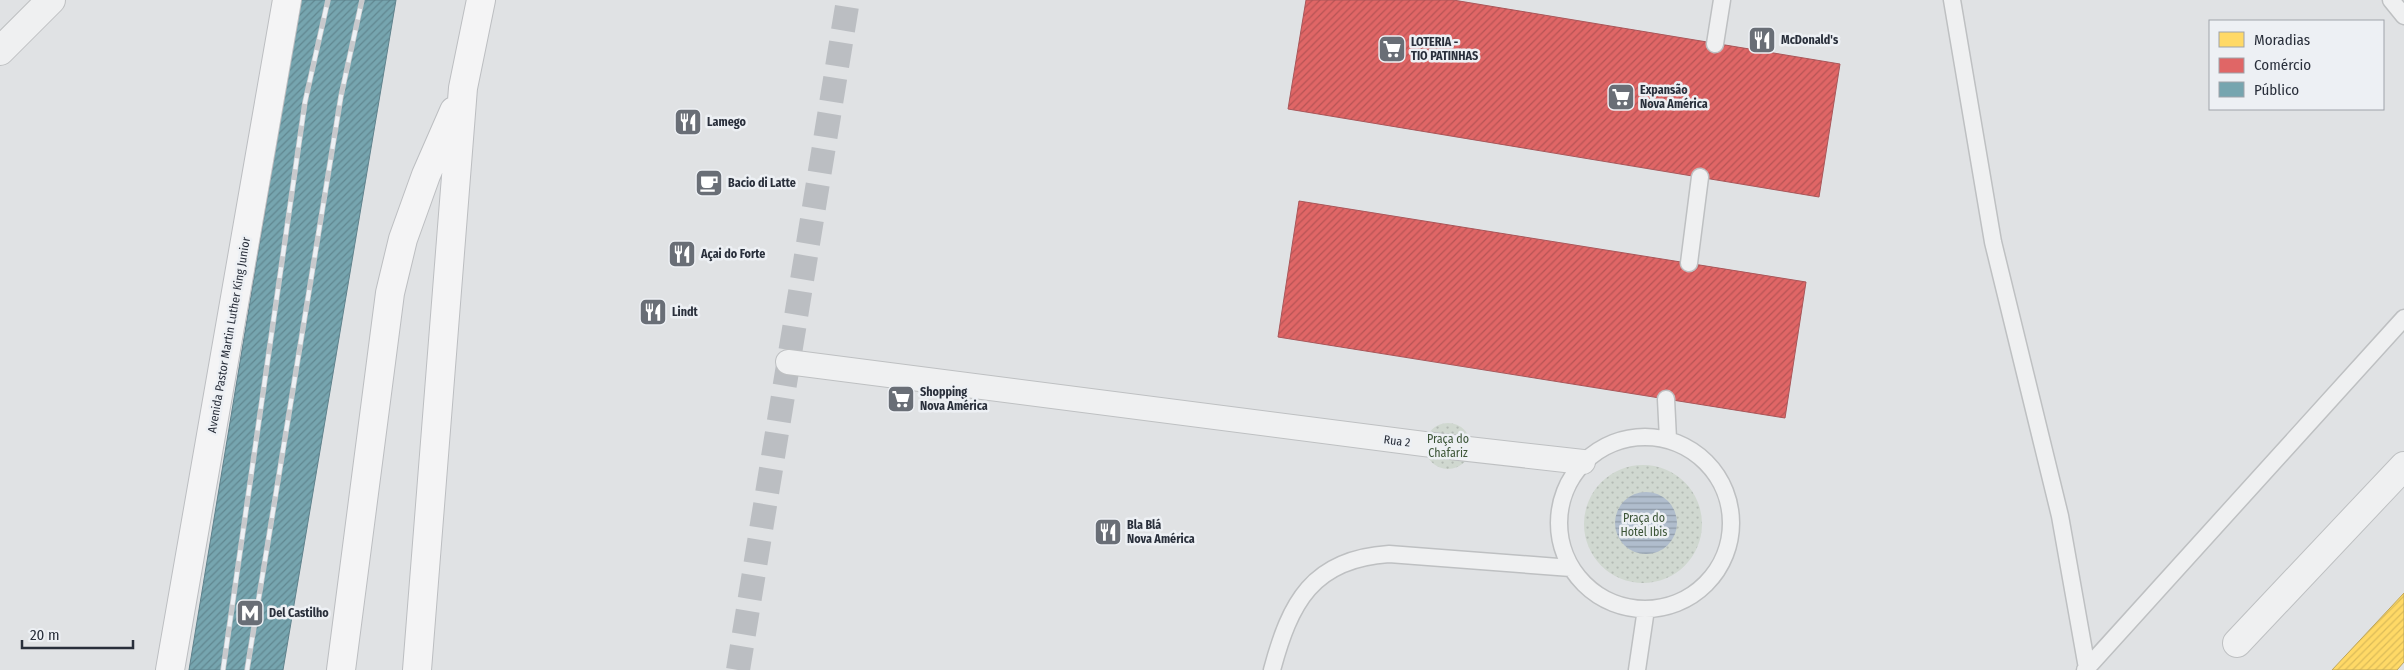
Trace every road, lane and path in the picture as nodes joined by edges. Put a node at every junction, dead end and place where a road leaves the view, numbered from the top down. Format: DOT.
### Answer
graph roads {
  1 [pos="51,0"];
  2 [pos="287,0"];
  3 [pos="481,0"];
  4 [pos="1722,0"];
  5 [pos="1952,0"];
  6 [pos="2391,0"];
  7 [pos="2404,16"];
  8 [pos="1715,44"];
  9 [pos="0,51"];
  10 [pos="464,88"];
  11 [pos="1700,178"];
  12 [pos="1689,263"];
  13 [pos="2404,318"];
  14 [pos="788,362"];
  15 [pos="1666,399"];
  16 [pos="1668,440"];
  17 [pos="1583,462"];
  18 [pos="2404,466"];
  19 [pos="1571,568"];
  20 [pos="1646,609"];
  21 [pos="2237,643"];
  22 [pos="2086,669"];
  23 [pos="170,670"];
  24 [pos="342,670"];
  25 [pos="417,670"];
  26 [pos="1272,670"];
  27 [pos="1637,670"];
  1 -- 9 [label="street"];
  2 -- 23 [label="main road, Avenida Pastor Martin Luther King Junior"];
  3 -- 10 [label="main road"];
  4 -- 8 [label="lane"];
  5 -- 22 [label="lane"];
  6 -- 7 [label="lane"];
  10 -- 24 [label="main road"];
  10 -- 25 [label="main road"];
  11 -- 12 [label="lane"];
  13 -- 22 [label="lane"];
  14 -- 17 [label="street, Rua 2"];
  15 -- 16 [label="lane"];
  16 -- 17 [label="lane"];
  16 -- 20 [label="lane"];
  17 -- 19 [label="lane"];
  18 -- 21 [label="street"];
  19 -- 20 [label="lane"];
  19 -- 26 [label="lane"];
  20 -- 27 [label="lane"];
}
